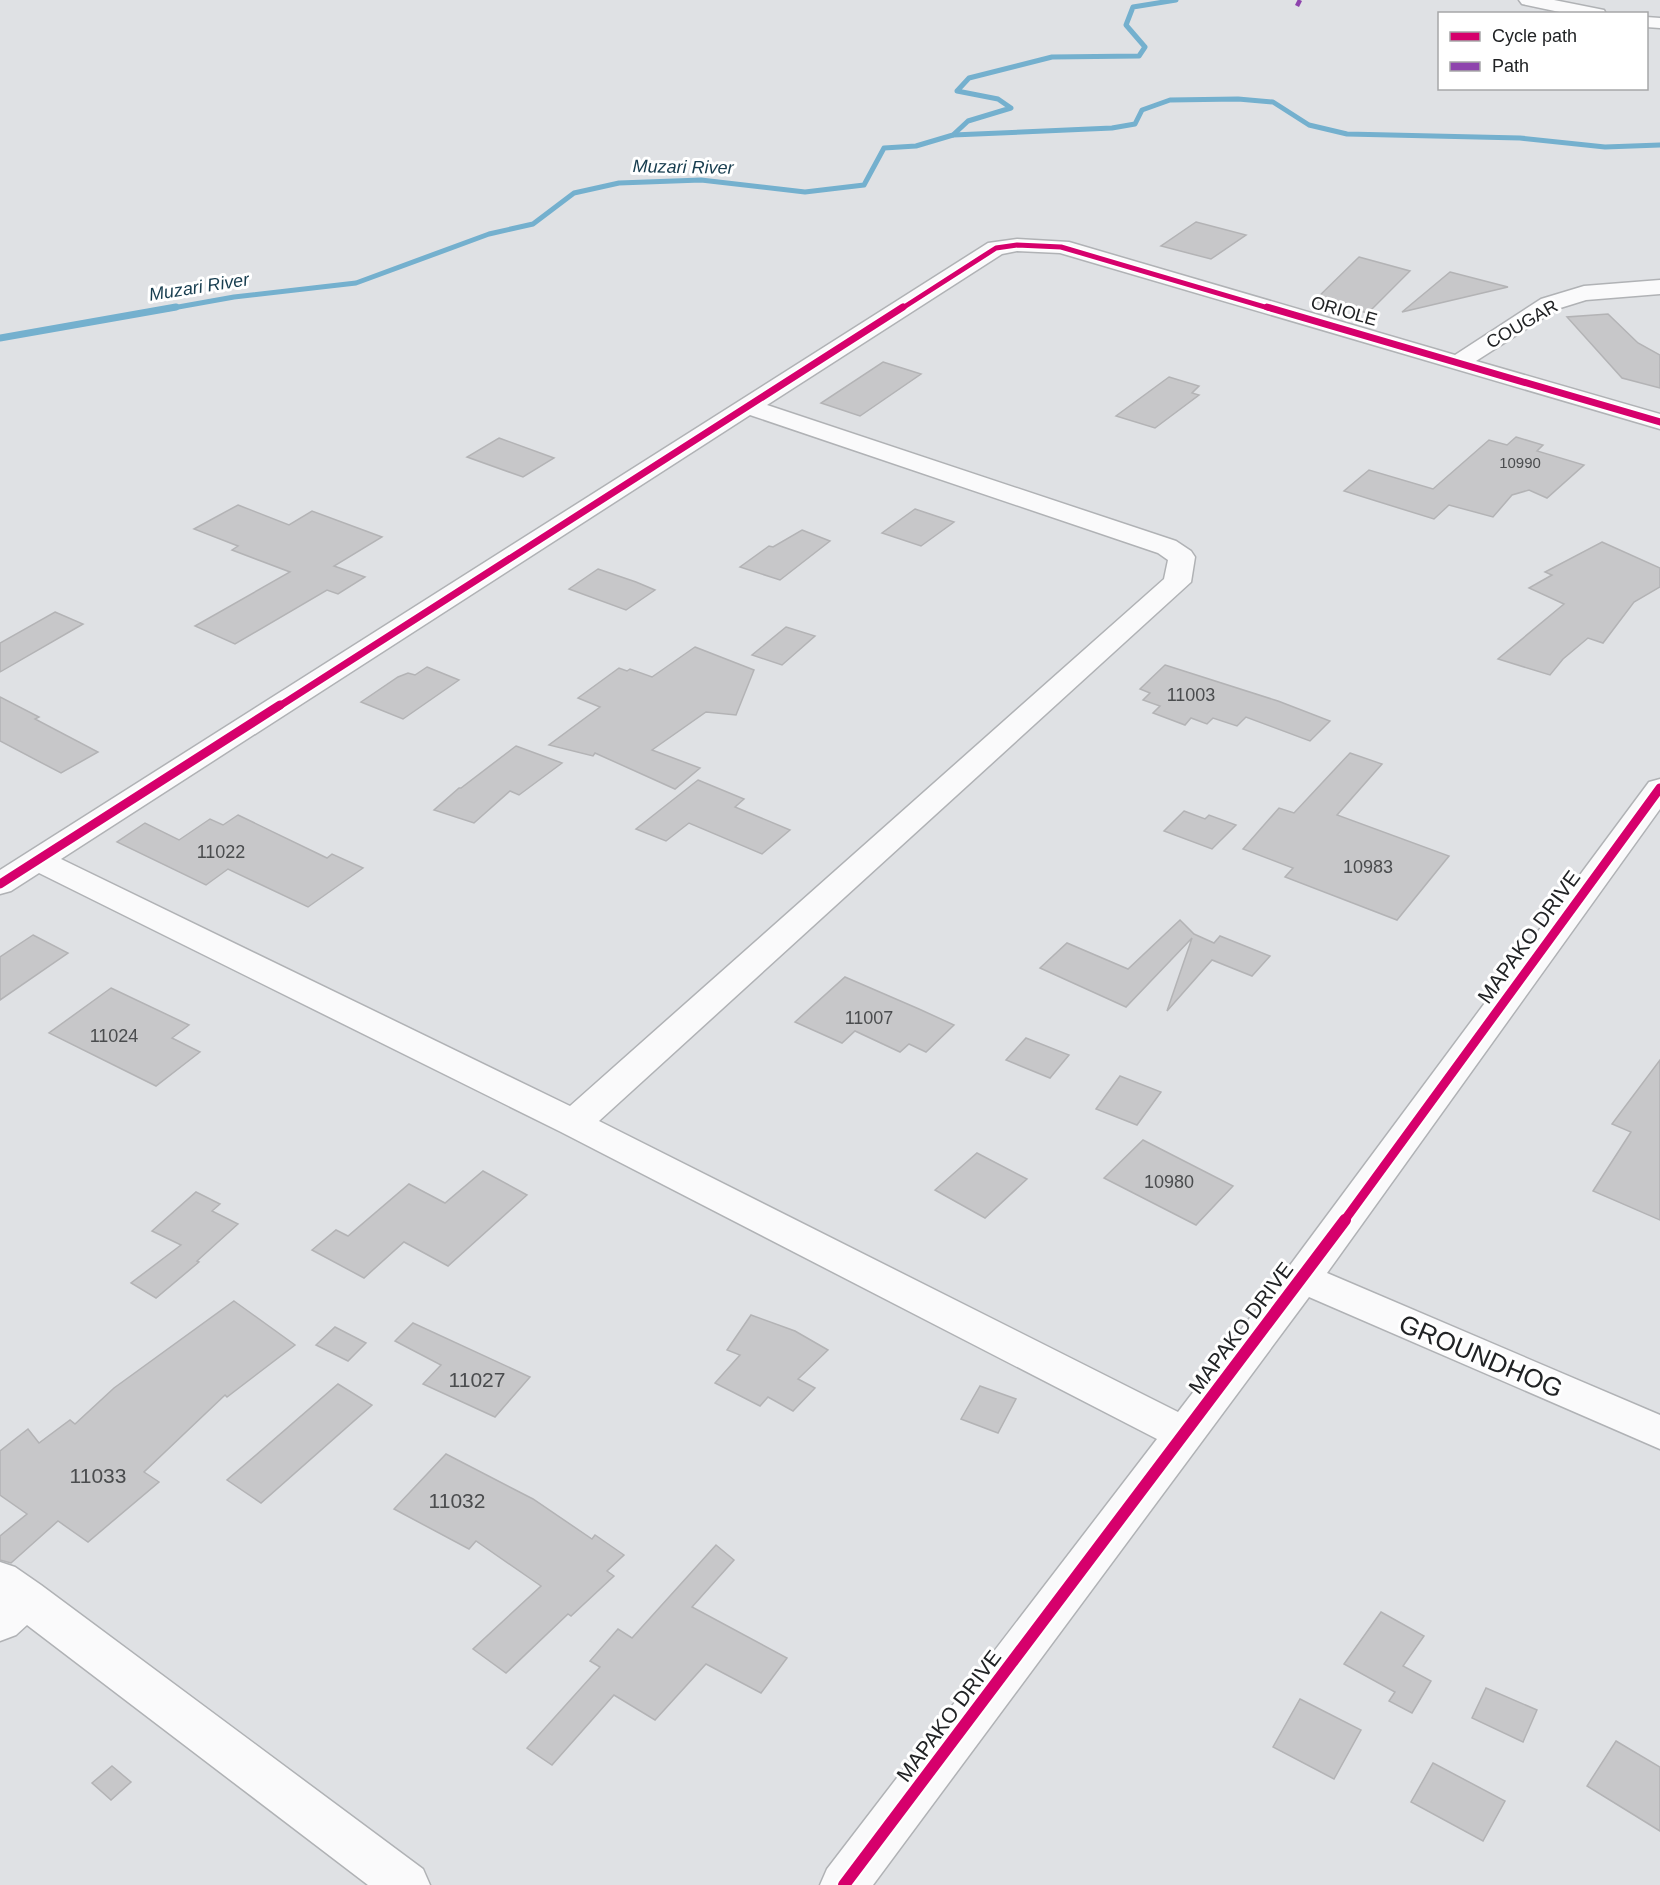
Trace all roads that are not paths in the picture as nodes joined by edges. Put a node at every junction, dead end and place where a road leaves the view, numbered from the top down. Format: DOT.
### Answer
graph roads {
  1 [pos="1530,1"];
  2 [pos="1588,12"];
  3 [pos="1660,287"];
  4 [pos="1459,362"];
  5 [pos="749,407"];
  6 [pos="1660,422"];
  7 [pos="1660,788"];
  8 [pos="37,860"];
  9 [pos="0,884"];
  10 [pos="574,1123"];
  11 [pos="1302,1278"];
  12 [pos="1660,1433"];
  13 [pos="1184,1434"];
  14 [pos="9,1600"];
  15 [pos="406,1885"];
  16 [pos="844,1885"];
  1 -- 2 [label="street"];
  3 -- 4 [label="street, COUGAR"];
  4 -- 5 [label="street, ORIOLE"];
  4 -- 6 [label="street, ORIOLE"];
  5 -- 8 [label="street, ORIOLE"];
  5 -- 10 [label="street"];
  7 -- 11 [label="street, MAPAKO DRIVE"];
  8 -- 9 [label="street, ORIOLE"];
  8 -- 10 [label="street"];
  10 -- 13 [label="street"];
  11 -- 12 [label="street, GROUNDHOG"];
  11 -- 13 [label="street, MAPAKO DRIVE"];
  13 -- 16 [label="street, MAPAKO DRIVE"];
  14 -- 15 [label="street"];
}
